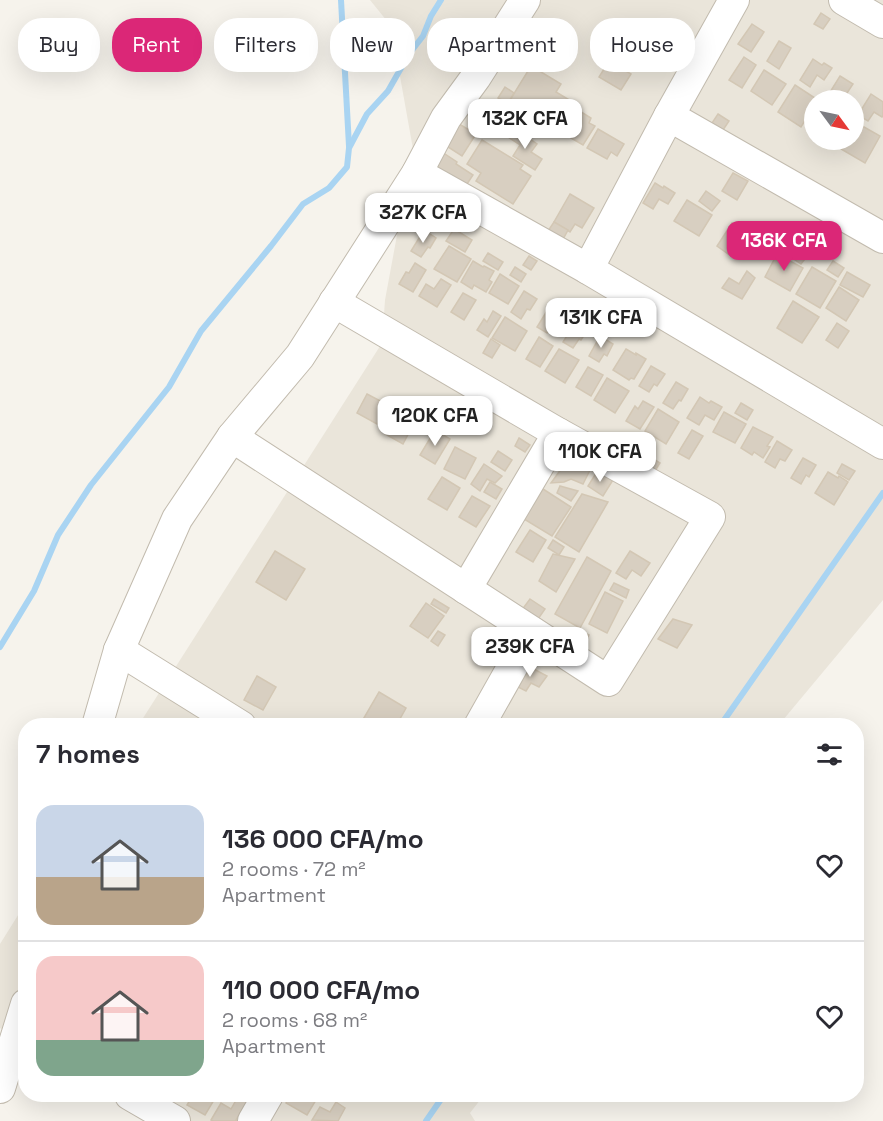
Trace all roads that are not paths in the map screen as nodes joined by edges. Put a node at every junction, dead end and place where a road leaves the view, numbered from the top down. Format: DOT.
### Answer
graph roads {
  1 [pos="525,0"];
  2 [pos="734,0"];
  3 [pos="844,0"];
  4 [pos="883,23"];
  5 [pos="669,117"];
  6 [pos="417,173"];
  7 [pos="883,238"];
  8 [pos="588,269"];
  9 [pos="334,302"];
  10 [pos="558,433"];
  11 [pos="232,437"];
  12 [pos="883,444"];
  13 [pos="466,589"];
  14 [pos="532,632"];
  15 [pos="119,650"];
  16 [pos="99,718"];
  17 [pos="229,718"];
  18 [pos="484,718"];
  19 [pos="18,1035"];
  20 [pos="0,1088"];
  21 [pos="142,1102"];
  22 [pos="264,1102"];
  23 [pos="175,1121"];
  24 [pos="253,1121"];
  1 -- 6 [label="street"];
  2 -- 5 [label="street"];
  3 -- 4 [label="street"];
  5 -- 7 [label="street"];
  5 -- 8 [label="street"];
  6 -- 8 [label="street"];
  6 -- 9 [label="street"];
  8 -- 12 [label="street"];
  9 -- 10 [label="street"];
  9 -- 11 [label="street"];
  10 -- 13 [label="street"];
  10 -- 14 [label="street"];
  11 -- 13 [label="street"];
  11 -- 15 [label="street"];
  13 -- 14 [label="street"];
  14 -- 18 [label="street"];
  15 -- 16 [label="street"];
  15 -- 17 [label="street"];
  19 -- 20 [label="street"];
  21 -- 23 [label="street"];
  22 -- 24 [label="street"];
}
